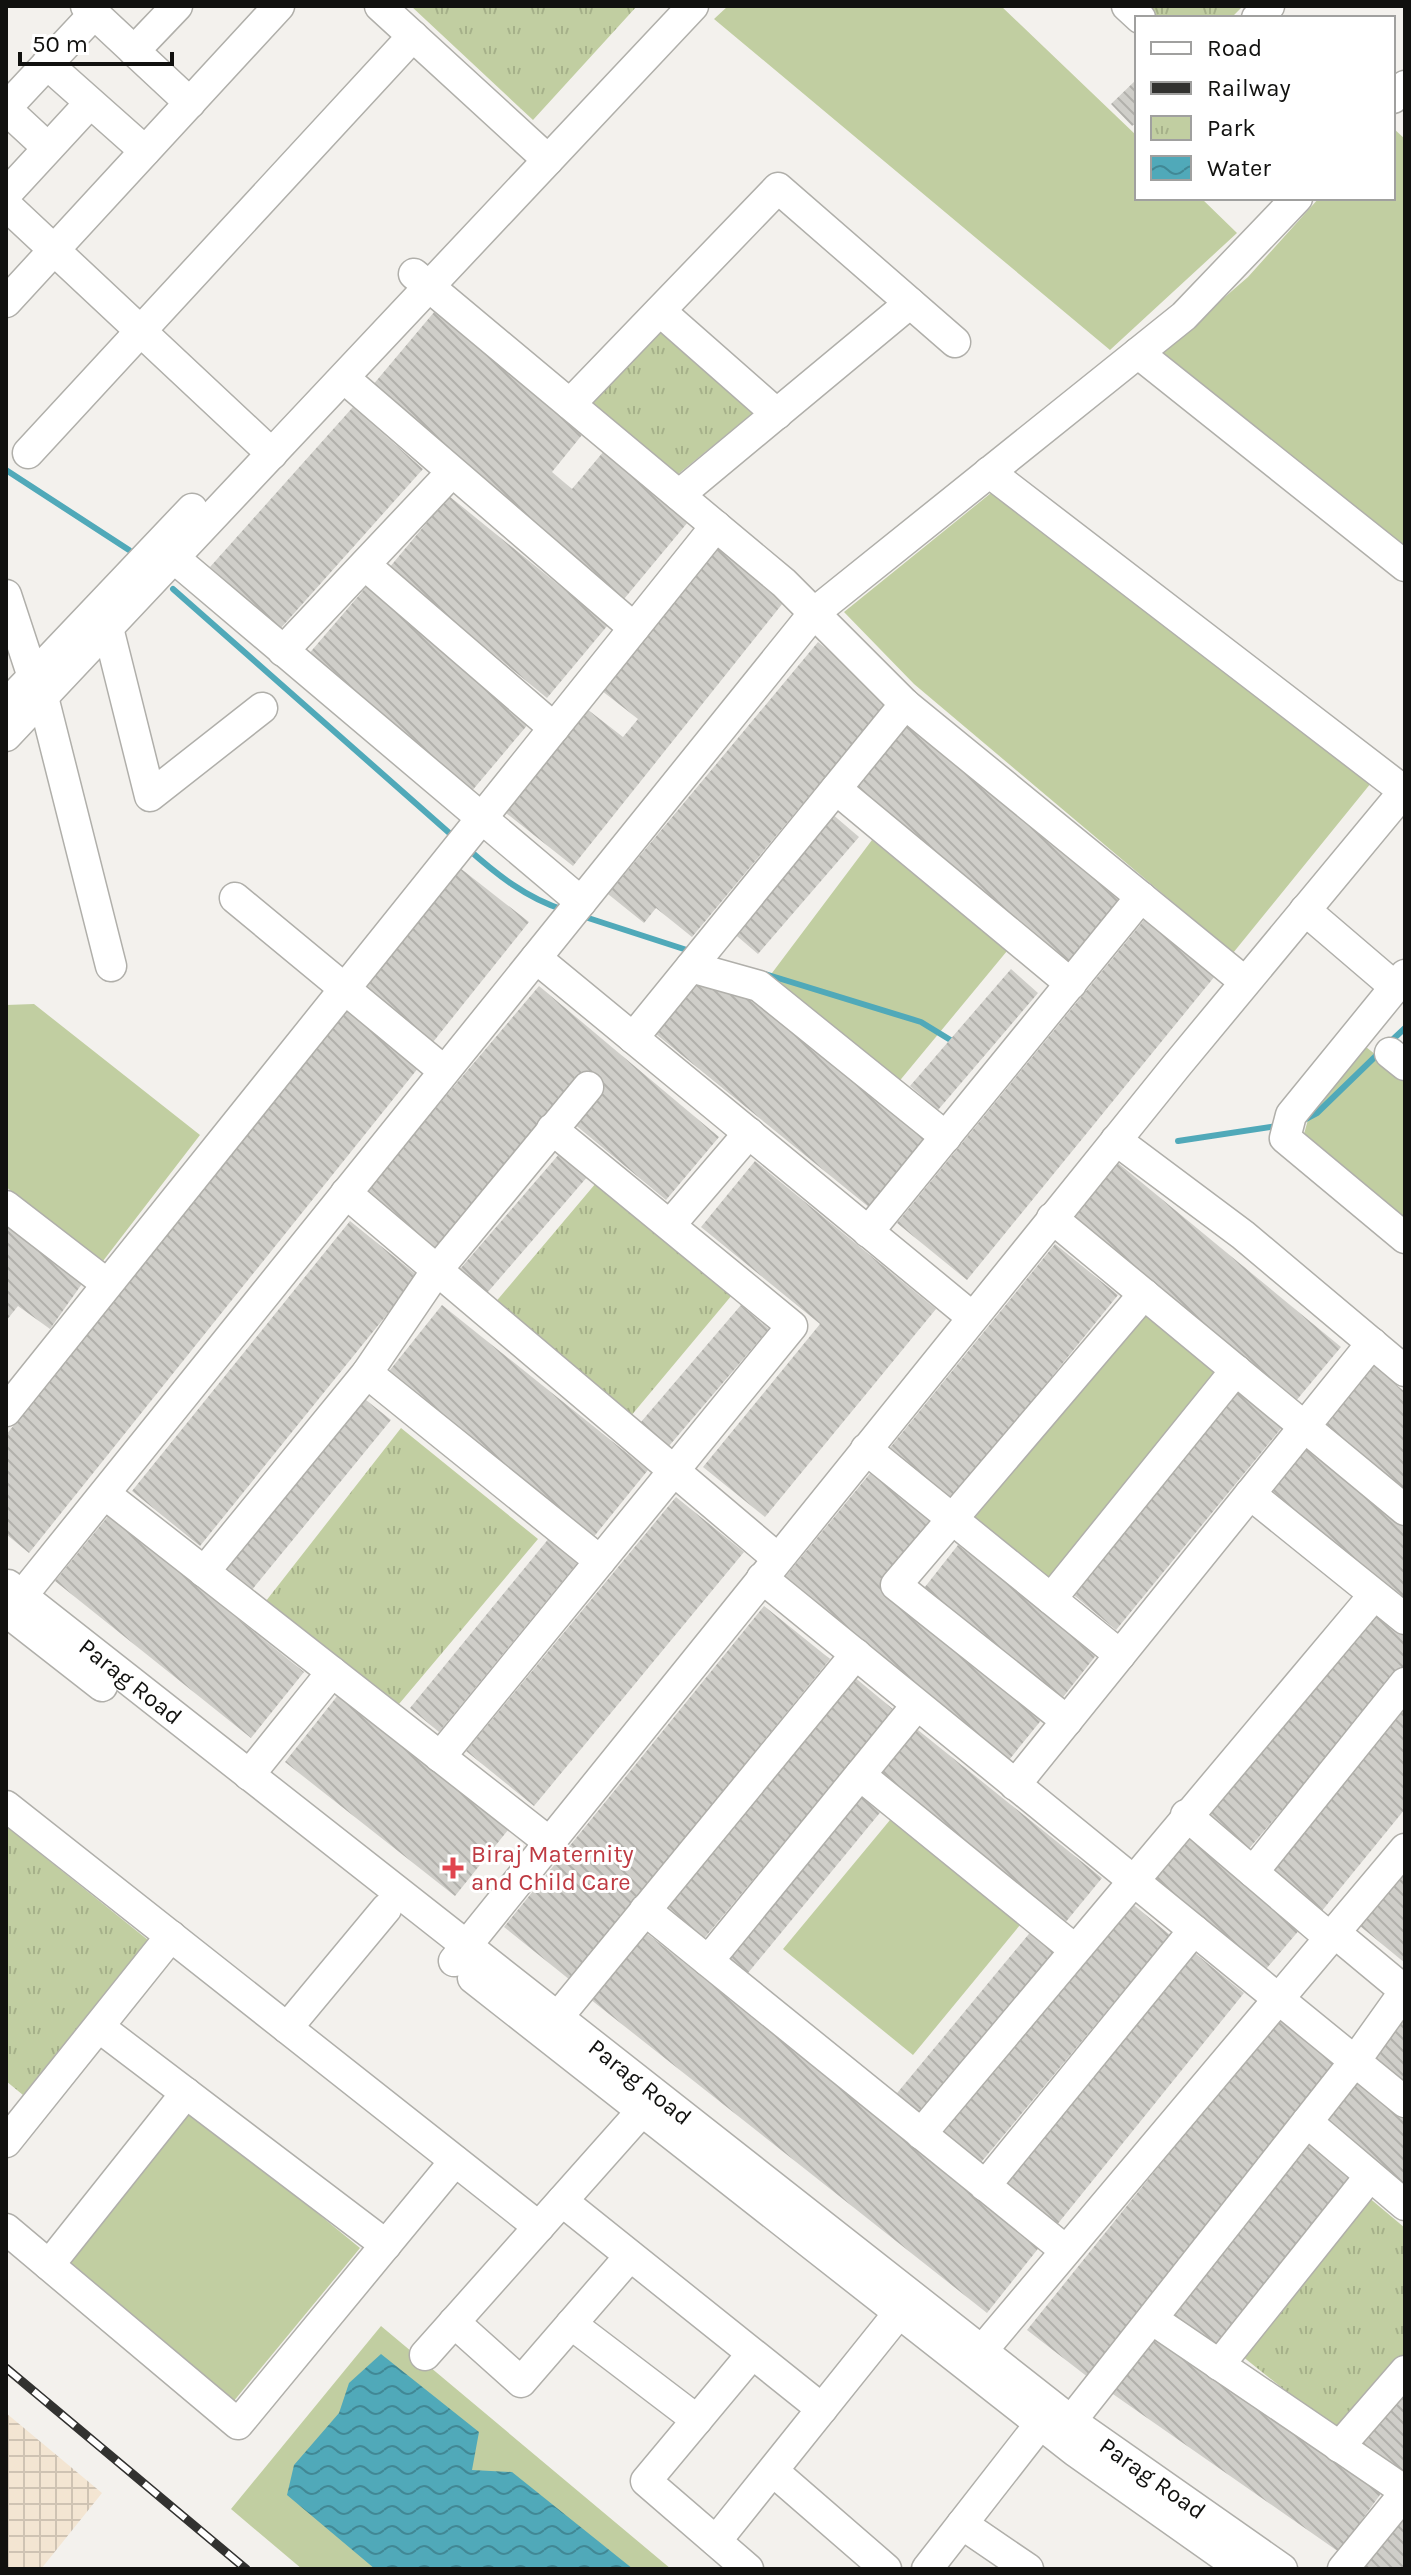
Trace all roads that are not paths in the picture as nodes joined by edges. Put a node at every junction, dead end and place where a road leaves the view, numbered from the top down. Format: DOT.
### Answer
graph roads {
  1 [pos="177,6"];
  2 [pos="380,6"];
  3 [pos="667,6"];
  4 [pos="693,6"];
  5 [pos="275,7"];
  6 [pos="90,10"];
  7 [pos="413,36"];
  8 [pos="134,51"];
  9 [pos="47,64"];
  10 [pos="90,103"];
  11 [pos="190,103"];
  12 [pos="6,109"];
  13 [pos="48,148"];
  14 [pos="145,151"];
  15 [pos="541,154"];
  16 [pos="6,194"];
  17 [pos="1295,200"];
  18 [pos="6,205"];
  19 [pos="54,250"];
  20 [pos="422,280"];
  21 [pos="6,302"];
  22 [pos="910,303"];
  23 [pos="660,311"];
  24 [pos="141,331"];
  25 [pos="955,342"];
  26 [pos="1138,353"];
  27 [pos="344,378"];
  28 [pos="570,404"];
  29 [pos="777,414"];
  30 [pos="265,447"];
  31 [pos="28,453"];
  32 [pos="452,472"];
  33 [pos="989,472"];
  34 [pos="679,495"];
  35 [pos="716,526"];
  36 [pos="174,558"];
  37 [pos="365,565"];
  38 [pos="1405,566"];
  39 [pos="6,595"];
  40 [pos="814,613"];
  41 [pos="108,628"];
  42 [pos="634,628"];
  43 [pos="283,651"];
  44 [pos="38,687"];
  45 [pos="905,704"];
  46 [pos="6,705"];
  47 [pos="262,708"];
  48 [pos="554,728"];
  49 [pos="6,736"];
  50 [pos="836,789"];
  51 [pos="1404,790"];
  52 [pos="469,835"];
  53 [pos="1141,897"];
  54 [pos="235,898"];
  55 [pos="1305,910"];
  56 [pos="574,911"];
  57 [pos="699,956"];
  58 [pos="536,958"];
  59 [pos="111,966"];
  60 [pos="1400,981"];
  61 [pos="1245,982"];
  62 [pos="1071,984"];
  63 [pos="345,989"];
  64 [pos="633,1038"];
  65 [pos="444,1071"];
  66 [pos="588,1087"];
  67 [pos="552,1129"];
  68 [pos="749,1133"];
  69 [pos="946,1137"];
  70 [pos="1116,1140"];
  71 [pos="346,1193"];
  72 [pos="6,1206"];
  73 [pos="1052,1218"];
  74 [pos="670,1225"];
  75 [pos="868,1232"];
  76 [pos="1403,1233"];
  77 [pos="437,1270"];
  78 [pos="107,1284"];
  79 [pos="1144,1294"];
  80 [pos="972,1317"];
  81 [pos="1372,1343"];
  82 [pos="1403,1365"];
  83 [pos="1236,1370"];
  84 [pos="367,1373"];
  85 [pos="11,1395"];
  86 [pos="1304,1427"];
  87 [pos="866,1449"];
  88 [pos="674,1470"];
  89 [pos="105,1494"];
  90 [pos="1250,1494"];
  91 [pos="1405,1510"];
  92 [pos="951,1517"];
  93 [pos="600,1561"];
  94 [pos="770,1568"];
  95 [pos="204,1572"];
  96 [pos="1374,1595"];
  97 [pos="1051,1599"];
  98 [pos="10,1601"];
  99 [pos="1405,1619"];
  100 [pos="856,1654"];
  101 [pos="1120,1655"];
  102 [pos="332,1672"];
  103 [pos="1405,1683"];
  104 [pos="917,1705"];
  105 [pos="1067,1721"];
  106 [pos="440,1757"];
  107 [pos="249,1775"];
  108 [pos="860,1775"];
  109 [pos="1015,1785"];
  110 [pos="6,1806"];
  111 [pos="1186,1815"];
  112 [pos="549,1842"];
  113 [pos="1405,1849"];
  114 [pos="1253,1872"];
  115 [pos="1131,1879"];
  116 [pos="386,1909"];
  117 [pos="645,1910"];
  118 [pos="1194,1930"];
  119 [pos="1332,1935"];
  120 [pos="171,1936"];
  121 [pos="1074,1949"];
  122 [pos="459,1954"];
  123 [pos="708,1961"];
  124 [pos="1405,1991"];
  125 [pos="1277,1999"];
  126 [pos="557,2018"];
  127 [pos="99,2027"];
  128 [pos="287,2028"];
  129 [pos="1355,2061"];
  130 [pos="186,2093"];
  131 [pos="1405,2102"];
  132 [pos="17,2107"];
  133 [pos="641,2112"];
  134 [pos="1307,2122"];
  135 [pos="921,2134"];
  136 [pos="6,2142"];
  137 [pos="455,2161"];
  138 [pos="1370,2176"];
  139 [pos="985,2186"];
  140 [pos="562,2201"];
  141 [pos="1405,2205"];
  142 [pos="539,2227"];
  143 [pos="6,2229"];
  144 [pos="386,2245"];
  145 [pos="1065,2250"];
  146 [pos="630,2256"];
  147 [pos="49,2265"];
  148 [pos="898,2314"];
  149 [pos="1152,2319"];
  150 [pos="454,2322"];
  151 [pos="571,2324"];
  152 [pos="752,2354"];
  153 [pos="425,2355"];
  154 [pos="975,2359"];
  155 [pos="1219,2365"];
  156 [pos="1405,2371"];
  157 [pos="822,2409"];
  158 [pos="697,2420"];
  159 [pos="1071,2421"];
  160 [pos="1040,2424"];
  161 [pos="1339,2447"];
  162 [pos="773,2471"];
  163 [pos="1405,2492"];
  164 [pos="962,2524"];
  165 [pos="716,2541"];
  166 [pos="748,2569"];
  167 [pos="886,2569"];
  168 [pos="927,2569"];
  169 [pos="1028,2569"];
  170 [pos="1242,2569"];
  171 [pos="1282,2569"];
  172 [pos="1343,2569"];
  1 -- 8 [label="street"];
  2 -- 7 [label="street"];
  3 -- 15 [label="street"];
  4 -- 15 [label="street"];
  5 -- 11 [label="street"];
  6 -- 8 [label="street"];
  6 -- 9 [label="street"];
  7 -- 15 [label="street"];
  7 -- 24 [label="street"];
  8 -- 11 [label="street"];
  9 -- 10 [label="street"];
  9 -- 12 [label="street"];
  10 -- 13 [label="street"];
  10 -- 14 [label="street"];
  11 -- 14 [label="street"];
  12 -- 13 [label="street"];
  13 -- 16 [label="street"];
  14 -- 19 [label="street"];
  15 -- 20 [label="street"];
  17 -- 26 [label="street"];
  18 -- 19 [label="street"];
  19 -- 21 [label="street"];
  19 -- 24 [label="street"];
  20 -- 27 [label="street"];
  20 -- 28 [label="street"];
  20 -- 30 [label="street"];
  22 -- 23 [label="street"];
  22 -- 25 [label="street"];
  22 -- 29 [label="street"];
  23 -- 28 [label="street"];
  23 -- 29 [label="street"];
  24 -- 30 [label="street"];
  24 -- 31 [label="street"];
  26 -- 33 [label="street"];
  26 -- 38 [label="street"];
  27 -- 30 [label="street"];
  27 -- 32 [label="street"];
  28 -- 34 [label="street"];
  29 -- 34 [label="street"];
  30 -- 36 [label="street"];
  30 -- 44 [label="street"];
  32 -- 37 [label="street"];
  32 -- 42 [label="street"];
  33 -- 40 [label="street"];
  33 -- 51 [label="street"];
  34 -- 35 [label="street"];
  35 -- 40 [label="street"];
  35 -- 42 [label="street"];
  36 -- 41 [label="street"];
  36 -- 43 [label="street"];
  37 -- 43 [label="street"];
  37 -- 48 [label="street"];
  39 -- 44 [label="street"];
  40 -- 45 [label="street"];
  40 -- 56 [label="street"];
  41 -- 44 [label="street"];
  41 -- 47 [label="street"];
  42 -- 48 [label="street"];
  43 -- 52 [label="street"];
  44 -- 46 [label="street"];
  44 -- 49 [label="street"];
  44 -- 59 [label="street"];
  45 -- 50 [label="street"];
  45 -- 53 [label="street"];
  48 -- 52 [label="street"];
  50 -- 57 [label="street"];
  50 -- 62 [label="street"];
  51 -- 55 [label="street"];
  52 -- 56 [label="street"];
  52 -- 63 [label="street"];
  53 -- 61 [label="street"];
  53 -- 62 [label="street"];
  54 -- 63 [label="street"];
  55 -- 60 [label="street"];
  55 -- 61 [label="street"];
  56 -- 58 [label="street"];
  57 -- 64 [label="street"];
  57 -- 69 [label="street"];
  58 -- 64 [label="street"];
  58 -- 65 [label="street"];
  60 -- 76 [label="street"];
  61 -- 70 [label="street"];
  62 -- 69 [label="street"];
  63 -- 65 [label="street"];
  63 -- 78 [label="street"];
  64 -- 68 [label="street"];
  65 -- 71 [label="street"];
  66 -- 67 [label="street"];
  67 -- 74 [label="street"];
  67 -- 77 [label="street"];
  68 -- 74 [label="street"];
  68 -- 75 [label="street"];
  69 -- 75 [label="street"];
  70 -- 73 [label="street"];
  70 -- 81 [label="street"];
  71 -- 77 [label="street"];
  71 -- 89 [label="street"];
  72 -- 78 [label="street"];
  73 -- 79 [label="street"];
  73 -- 80 [label="street"];
  74 -- 88 [label="street"];
  75 -- 80 [label="street"];
  77 -- 84 [label="street"];
  77 -- 88 [label="street"];
  78 -- 85 [label="street"];
  79 -- 83 [label="street"];
  79 -- 92 [label="street"];
  80 -- 87 [label="street"];
  81 -- 82 [label="street"];
  81 -- 86 [label="street"];
  83 -- 86 [label="street"];
  83 -- 97 [label="street"];
  84 -- 93 [label="street"];
  84 -- 95 [label="street"];
  86 -- 90 [label="street"];
  86 -- 91 [label="street"];
  87 -- 92 [label="street"];
  87 -- 94 [label="street"];
  88 -- 93 [label="street"];
  88 -- 94 [label="street"];
  89 -- 95 [label="street"];
  89 -- 98 [label="street"];
  90 -- 96 [label="street"];
  90 -- 101 [label="street"];
  92 -- 97 [label="street"];
  92 -- 105 [label="street"];
  93 -- 106 [label="street"];
  94 -- 100 [label="street"];
  94 -- 112 [label="street"];
  95 -- 102 [label="street"];
  96 -- 99 [label="street"];
  96 -- 111 [label="street"];
  97 -- 101 [label="street"];
  98 -- 107 [label="street, Parag Road"];
  98 -- 116 [label="street, Parag Road"];
  100 -- 104 [label="street"];
  100 -- 117 [label="street"];
  101 -- 105 [label="street"];
  102 -- 106 [label="street"];
  102 -- 107 [label="street"];
  103 -- 114 [label="street"];
  104 -- 108 [label="street"];
  104 -- 109 [label="street"];
  105 -- 109 [label="street"];
  106 -- 112 [label="street"];
  107 -- 122 [label="street, Parag Road"];
  108 -- 121 [label="street"];
  108 -- 123 [label="street"];
  109 -- 115 [label="street"];
  110 -- 120 [label="street"];
  111 -- 114 [label="street"];
  111 -- 115 [label="street"];
  112 -- 122 [label="street"];
  113 -- 119 [label="street"];
  114 -- 119 [label="street"];
  115 -- 118 [label="street"];
  115 -- 121 [label="street"];
  116 -- 122 [label="street, Parag Road"];
  116 -- 128 [label="street"];
  117 -- 123 [label="street"];
  117 -- 126 [label="street"];
  118 -- 125 [label="street"];
  118 -- 139 [label="street"];
  119 -- 124 [label="street"];
  119 -- 125 [label="street"];
  120 -- 127 [label="street"];
  120 -- 128 [label="street"];
  121 -- 135 [label="street"];
  122 -- 126 [label="street, Parag Road"];
  122 -- 133 [label="street, Parag Road"];
  123 -- 135 [label="street"];
  124 -- 129 [label="street"];
  125 -- 129 [label="street"];
  125 -- 145 [label="street"];
  126 -- 154 [label="street, Parag Road"];
  127 -- 130 [label="street"];
  127 -- 132 [label="street"];
  128 -- 137 [label="street"];
  129 -- 131 [label="street"];
  129 -- 134 [label="street"];
  130 -- 144 [label="street"];
  130 -- 147 [label="street"];
  132 -- 136 [label="street"];
  133 -- 140 [label="street"];
  133 -- 148 [label="street, Parag Road"];
  134 -- 138 [label="street"];
  134 -- 149 [label="street"];
  135 -- 139 [label="street"];
  137 -- 142 [label="street"];
  137 -- 144 [label="street"];
  138 -- 141 [label="street"];
  138 -- 155 [label="street"];
  139 -- 145 [label="street"];
  140 -- 142 [label="street"];
  140 -- 146 [label="street"];
  142 -- 150 [label="street"];
  143 -- 147 [label="street"];
  144 -- 147 [label="street"];
  145 -- 154 [label="street"];
  146 -- 151 [label="street"];
  146 -- 152 [label="street"];
  148 -- 154 [label="street, Parag Road"];
  148 -- 157 [label="street"];
  149 -- 155 [label="street"];
  149 -- 159 [label="street"];
  150 -- 151 [label="street"];
  150 -- 153 [label="street"];
  151 -- 158 [label="street"];
  152 -- 157 [label="street"];
  152 -- 158 [label="street"];
  154 -- 159 [label="street, Parag Road"];
  154 -- 160 [label="street, Parag Road"];
  155 -- 161 [label="street"];
  156 -- 161 [label="street"];
  157 -- 162 [label="street"];
  158 -- 165 [label="street"];
  159 -- 171 [label="street, Parag Road"];
  160 -- 164 [label="street"];
  160 -- 170 [label="street, Parag Road"];
  161 -- 163 [label="street"];
  162 -- 165 [label="street"];
  162 -- 167 [label="street"];
  163 -- 172 [label="street"];
  164 -- 168 [label="street"];
  164 -- 169 [label="street"];
  165 -- 166 [label="street"];
}
